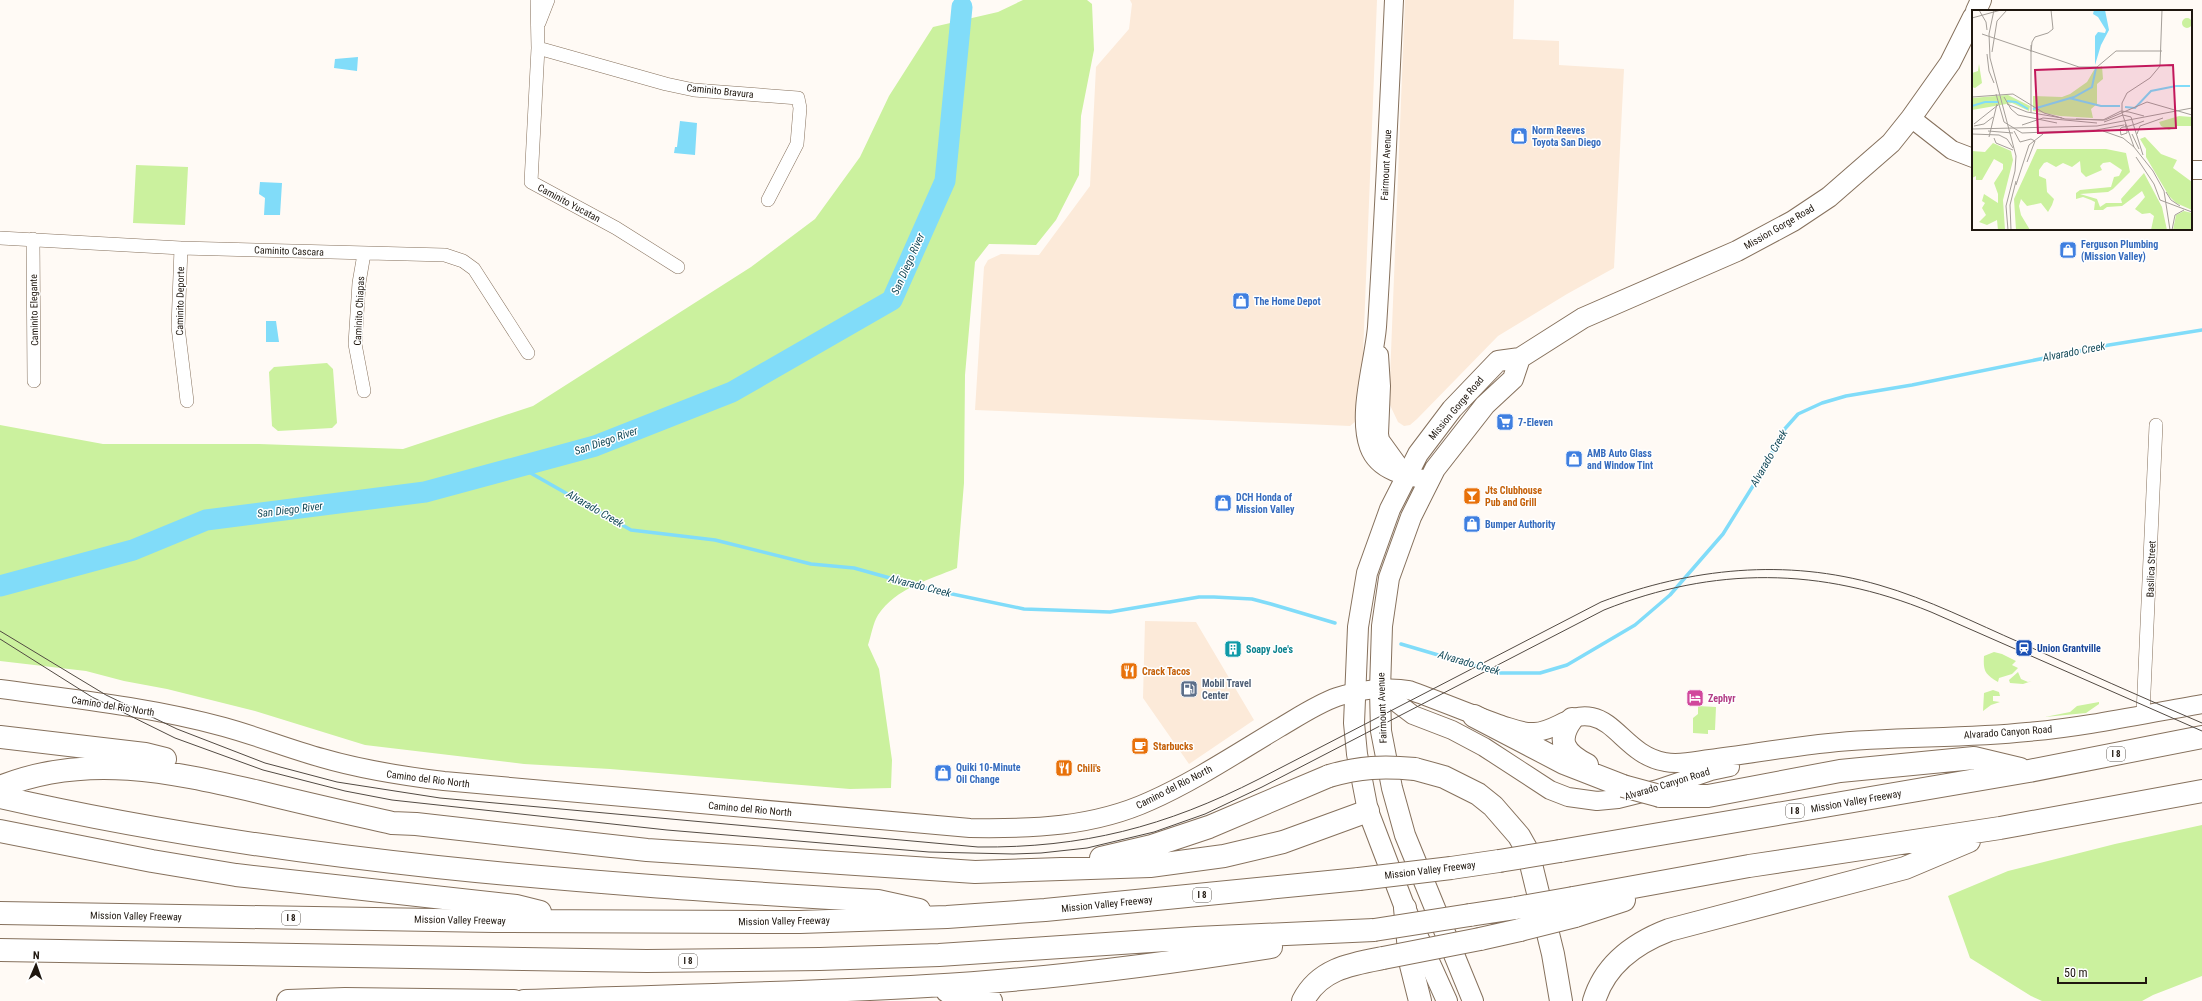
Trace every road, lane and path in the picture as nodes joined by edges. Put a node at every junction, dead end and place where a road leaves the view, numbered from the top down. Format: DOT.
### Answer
graph roads {
  1 [pos="537,0"];
  2 [pos="548,0"];
  3 [pos="1394,0"];
  4 [pos="1981,0"];
  5 [pos="1976,10"];
  6 [pos="1972,19"];
  7 [pos="537,28"];
  8 [pos="538,48"];
  9 [pos="1912,118"];
  10 [pos="1972,158"];
  11 [pos="768,200"];
  12 [pos="0,238"];
  13 [pos="33,240"];
  14 [pos="181,248"];
  15 [pos="364,254"];
  16 [pos="678,267"];
  17 [pos="528,353"];
  18 [pos="1520,358"];
  19 [pos="34,381"];
  20 [pos="364,391"];
  21 [pos="187,401"];
  22 [pos="2156,425"];
  23 [pos="1406,477"];
  24 [pos="1430,480"];
  25 [pos="0,689"];
  26 [pos="1380,690"];
  27 [pos="1354,693"];
  28 [pos="2202,704"];
  29 [pos="2143,714"];
  30 [pos="1474,716"];
  31 [pos="1572,718"];
  32 [pos="0,737"];
  33 [pos="2202,737"];
  34 [pos="1812,745"];
  35 [pos="1674,763"];
  36 [pos="2029,772"];
  37 [pos="1615,784"];
  38 [pos="0,787"];
  39 [pos="2202,791"];
  40 [pos="1659,792"];
  41 [pos="0,797"];
  42 [pos="1368,811"];
  43 [pos="416,824"];
  44 [pos="2000,828"];
  45 [pos="0,831"];
  46 [pos="1045,871"];
  47 [pos="1574,907"];
  48 [pos="1405,908"];
  49 [pos="0,913"];
  50 [pos="947,917"];
  51 [pos="582,922"];
  52 [pos="1374,930"];
  53 [pos="0,950"];
  54 [pos="927,986"];
  55 [pos="288,1001"];
  56 [pos="514,1001"];
  57 [pos="524,1001"];
  58 [pos="991,1001"];
  59 [pos="1303,1001"];
  60 [pos="1420,1001"];
  61 [pos="1447,1001"];
  62 [pos="1473,1001"];
  63 [pos="1561,1001"];
  64 [pos="1594,1001"];
  1 -- 7 [label="street, Caminito Yucatan"];
  2 -- 7 [label="street, Caminito Yucatan"];
  3 -- 23 [label="street, Fairmount Avenue"];
  4 -- 5 [label="main road"];
  6 -- 9 [label="main road, Mission Gorge Road"];
  7 -- 8 [label="street, Caminito Yucatan"];
  8 -- 11 [label="street, Caminito Bravura"];
  8 -- 16 [label="street, Caminito Yucatan"];
  9 -- 10 [label="street"];
  9 -- 18 [label="main road, Mission Gorge Road"];
  12 -- 13 [label="street, Caminito Cascara"];
  13 -- 14 [label="street, Caminito Cascara"];
  13 -- 19 [label="street, Caminito Elegante"];
  14 -- 15 [label="street, Caminito Cascara"];
  14 -- 21 [label="street, Caminito Deporte"];
  15 -- 17 [label="street, Caminito Cascara"];
  15 -- 20 [label="street, Caminito Chiapas"];
  18 -- 23 [label="main road, Mission Gorge Road"];
  18 -- 24 [label="main road, Mission Gorge Road"];
  22 -- 29 [label="street, Basilica Street"];
  23 -- 24 [label="street"];
  23 -- 27 [label="main road"];
  24 -- 26 [label="main road, Fairmount Avenue"];
  25 -- 27 [label="street, Camino del Rio North"];
  26 -- 27 [label="street, Camino del Rio North"];
  26 -- 30 [label="street, Camino del Rio North"];
  26 -- 40 [label="street, Alvarado Canyon Road"];
  26 -- 62 [label="main road, Fairmount Avenue"];
  27 -- 42 [label="main road"];
  28 -- 29 [label="street, Alvarado Canyon Road"];
  29 -- 34 [label="street, Alvarado Canyon Road"];
  30 -- 31 [label="street, Alvarado Canyon Road"];
  30 -- 37 [label="highway"];
  31 -- 35 [label="street, Alvarado Canyon Road"];
  31 -- 37 [label="highway"];
  32 -- 43 [label="highway"];
  33 -- 36 [label="highway, Mission Valley Freeway / I 8"];
  34 -- 35 [label="street, Alvarado Canyon Road"];
  34 -- 40 [label="street, Alvarado Canyon Road"];
  35 -- 40 [label="street"];
  36 -- 40 [label="highway"];
  36 -- 50 [label="highway, Mission Valley Freeway / I 8, bridge"];
  37 -- 40 [label="highway, bridge"];
  38 -- 43 [label="highway"];
  39 -- 44 [label="highway, I 8"];
  41 -- 50 [label="highway"];
  42 -- 46 [label="highway"];
  42 -- 48 [label="main road"];
  43 -- 46 [label="highway"];
  44 -- 47 [label="highway, I 8"];
  44 -- 64 [label="highway"];
  45 -- 51 [label="highway"];
  46 -- 63 [label="highway, bridge"];
  47 -- 52 [label="highway, I 8, bridge"];
  47 -- 59 [label="highway, bridge"];
  48 -- 60 [label="highway"];
  48 -- 61 [label="main road"];
  49 -- 51 [label="highway, Mission Valley Freeway / I 8"];
  50 -- 51 [label="highway, Mission Valley Freeway / I 8"];
  52 -- 53 [label="highway, I 8"];
  52 -- 54 [label="highway"];
  54 -- 57 [label="highway"];
  54 -- 58 [label="highway"];
  55 -- 56 [label="highway"];
}
